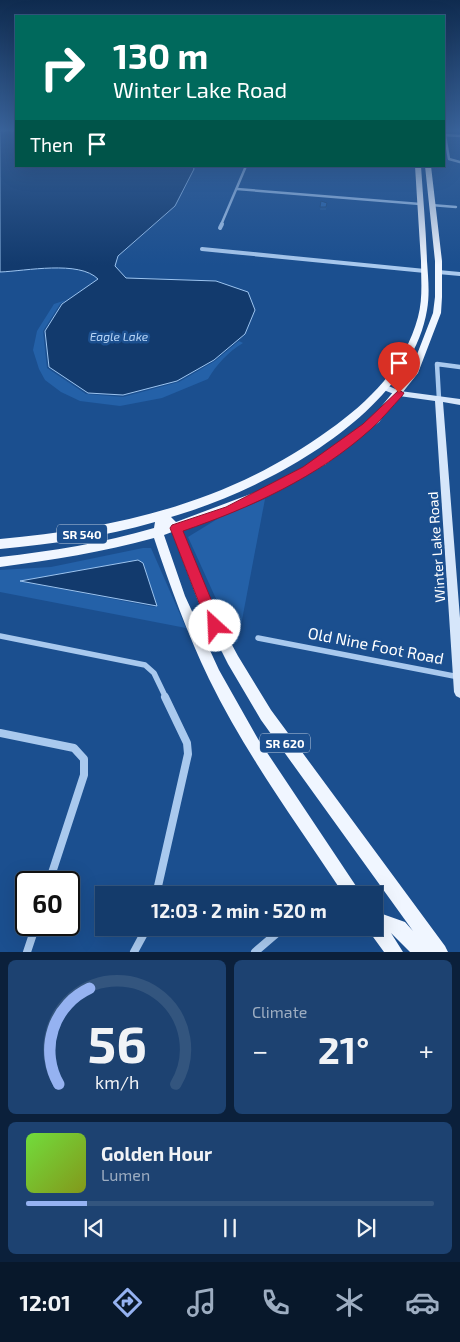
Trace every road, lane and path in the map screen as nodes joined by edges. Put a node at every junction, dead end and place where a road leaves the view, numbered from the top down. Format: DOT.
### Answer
graph roads {
  1 [pos="242,175"];
  2 [pos="419,175"];
  3 [pos="429,175"];
  4 [pos="419,179"];
  5 [pos="237,189"];
  6 [pos="420,204"];
  7 [pos="434,205"];
  8 [pos="458,207"];
  9 [pos="434,227"];
  10 [pos="220,228"];
  11 [pos="423,242"];
  12 [pos="202,249"];
  13 [pos="437,268"];
  14 [pos="424,271"];
  15 [pos="460,274"];
  16 [pos="460,367"];
  17 [pos="384,387"];
  18 [pos="399,393"];
  19 [pos="439,400"];
  20 [pos="460,402"];
  21 [pos="162,516"];
  22 [pos="176,528"];
  23 [pos="158,533"];
  24 [pos="0,544"];
  25 [pos="0,562"];
  26 [pos="0,636"];
  27 [pos="258,638"];
  28 [pos="459,677"];
  29 [pos="460,692"];
  30 [pos="0,732"];
  31 [pos="53,871"];
  32 [pos="158,886"];
  33 [pos="348,886"];
  34 [pos="383,922"];
  35 [pos="32,936"];
  36 [pos="143,936"];
  37 [pos="274,936"];
  38 [pos="383,936"];
  39 [pos="27,952"];
  40 [pos="134,952"];
  41 [pos="255,952"];
  42 [pos="394,952"];
  43 [pos="422,952"];
  44 [pos="439,952"];
  1 -- 5 [label="street"];
  2 -- 4 [label="main road, SR 540"];
  3 -- 7 [label="main road, SR 540"];
  4 -- 6 [label="main road, SR 540"];
  4 -- 7 [label="main road"];
  5 -- 6 [label="street"];
  5 -- 10 [label="street"];
  6 -- 9 [label="main road"];
  6 -- 11 [label="main road, SR 540"];
  7 -- 8 [label="street"];
  7 -- 9 [label="main road, SR 540"];
  9 -- 13 [label="main road, SR 540"];
  11 -- 13 [label="main road"];
  11 -- 14 [label="main road, SR 540"];
  12 -- 14 [label="street"];
  13 -- 15 [label="street"];
  13 -- 18 [label="main road, SR 540"];
  14 -- 17 [label="main road, SR 540"];
  16 -- 19 [label="street"];
  17 -- 18 [label="street"];
  17 -- 21 [label="main road, SR 540"];
  18 -- 19 [label="street"];
  18 -- 22 [label="main road, SR 540"];
  19 -- 20 [label="street"];
  19 -- 28 [label="street, Winter Lake Road"];
  21 -- 22 [label="main road, SR 620"];
  21 -- 23 [label="main road"];
  21 -- 24 [label="main road, SR 540"];
  22 -- 23 [label="main road, SR 540"];
  22 -- 44 [label="main road, SR 620"];
  23 -- 25 [label="main road, SR 540"];
  23 -- 33 [label="main road, SR 620"];
  26 -- 32 [label="street"];
  27 -- 28 [label="street, Old Nine Foot Road"];
  28 -- 29 [label="street, Winter Lake Road"];
  30 -- 31 [label="street"];
  34 -- 43 [label="main road"];
  35 -- 39 [label="street"];
  36 -- 40 [label="street"];
  37 -- 41 [label="street"];
  38 -- 42 [label="main road"];
}
